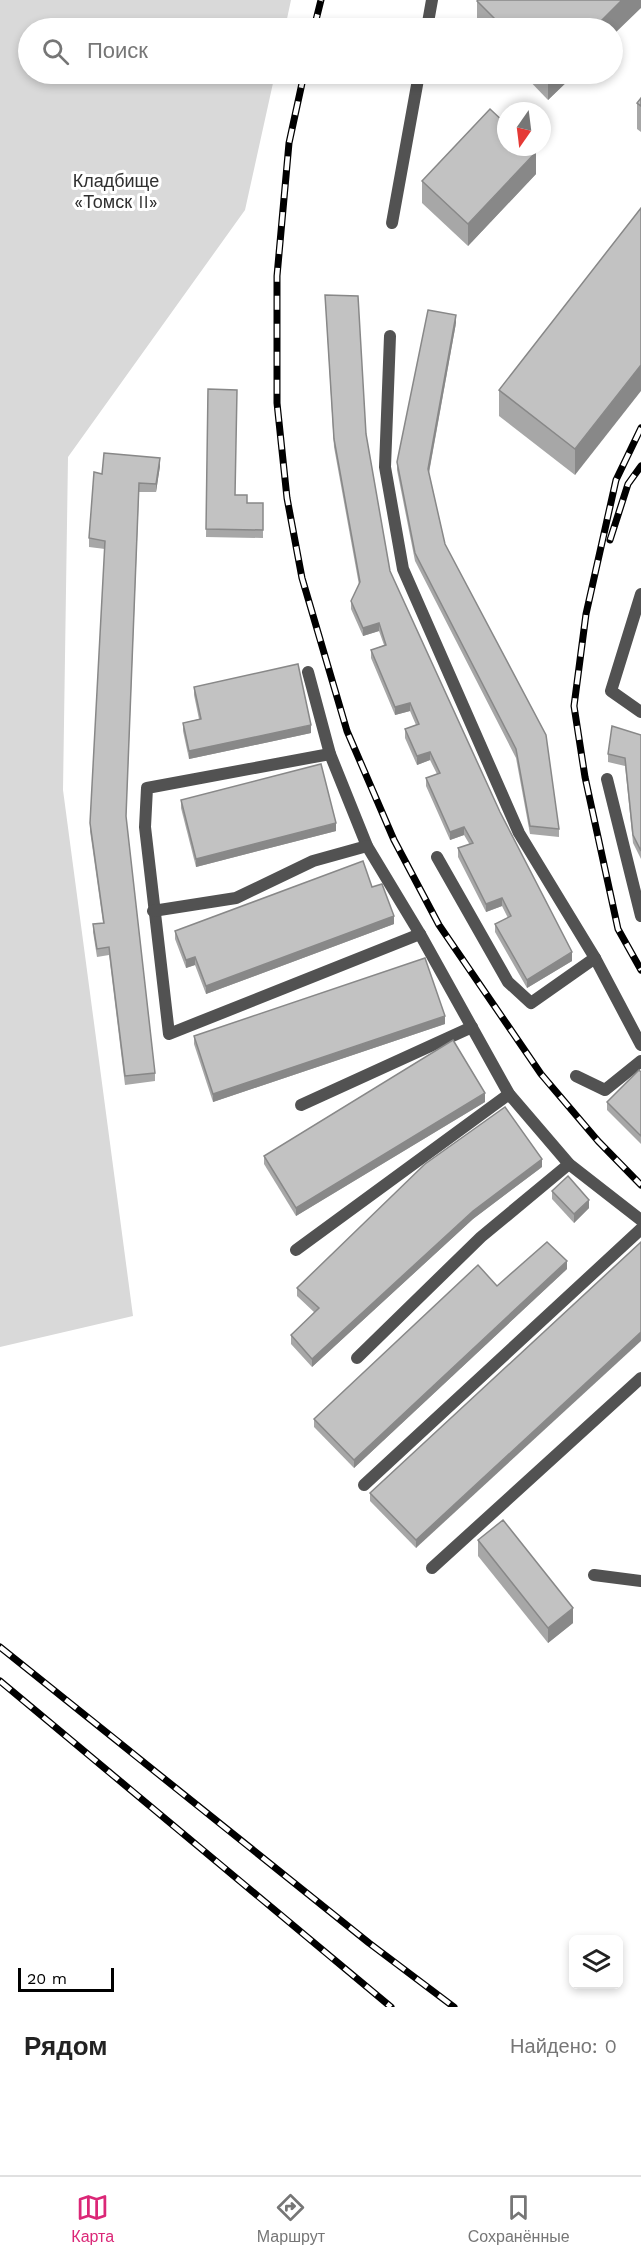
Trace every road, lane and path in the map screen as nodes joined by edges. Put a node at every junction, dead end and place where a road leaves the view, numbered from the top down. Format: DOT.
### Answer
graph roads {
  1 [pos="432,0"];
  2 [pos="429,18"];
  3 [pos="417,84"];
  4 [pos="392,223"];
  5 [pos="390,336"];
  6 [pos="641,594"];
  7 [pos="308,672"];
  8 [pos="641,712"];
  9 [pos="330,754"];
  10 [pos="607,779"];
  11 [pos="367,846"];
  12 [pos="437,857"];
  13 [pos="153,910"];
  14 [pos="641,916"];
  15 [pos="420,934"];
  16 [pos="595,958"];
  17 [pos="472,1027"];
  18 [pos="641,1045"];
  19 [pos="641,1062"];
  20 [pos="576,1076"];
  21 [pos="509,1094"];
  22 [pos="301,1105"];
  23 [pos="569,1164"];
  24 [pos="641,1220"];
  25 [pos="641,1229"];
  26 [pos="296,1250"];
  27 [pos="357,1358"];
  28 [pos="641,1378"];
  29 [pos="364,1485"];
  30 [pos="432,1568"];
  31 [pos="594,1575"];
  32 [pos="641,1581"];
  1 -- 2 [label="lane"];
  3 -- 4 [label="lane"];
  5 -- 16 [label="lane"];
  6 -- 8 [label="lane"];
  7 -- 9 [label="lane"];
  9 -- 11 [label="lane"];
  9 -- 13 [label="lane"];
  10 -- 14 [label="lane"];
  11 -- 13 [label="lane"];
  11 -- 15 [label="lane"];
  12 -- 16 [label="lane"];
  13 -- 15 [label="lane"];
  15 -- 17 [label="lane"];
  16 -- 18 [label="lane"];
  17 -- 21 [label="lane"];
  17 -- 22 [label="lane"];
  19 -- 20 [label="lane"];
  21 -- 23 [label="lane"];
  21 -- 26 [label="lane"];
  23 -- 24 [label="lane"];
  23 -- 27 [label="lane"];
  25 -- 29 [label="lane"];
  28 -- 30 [label="lane"];
  31 -- 32 [label="lane"];
}
